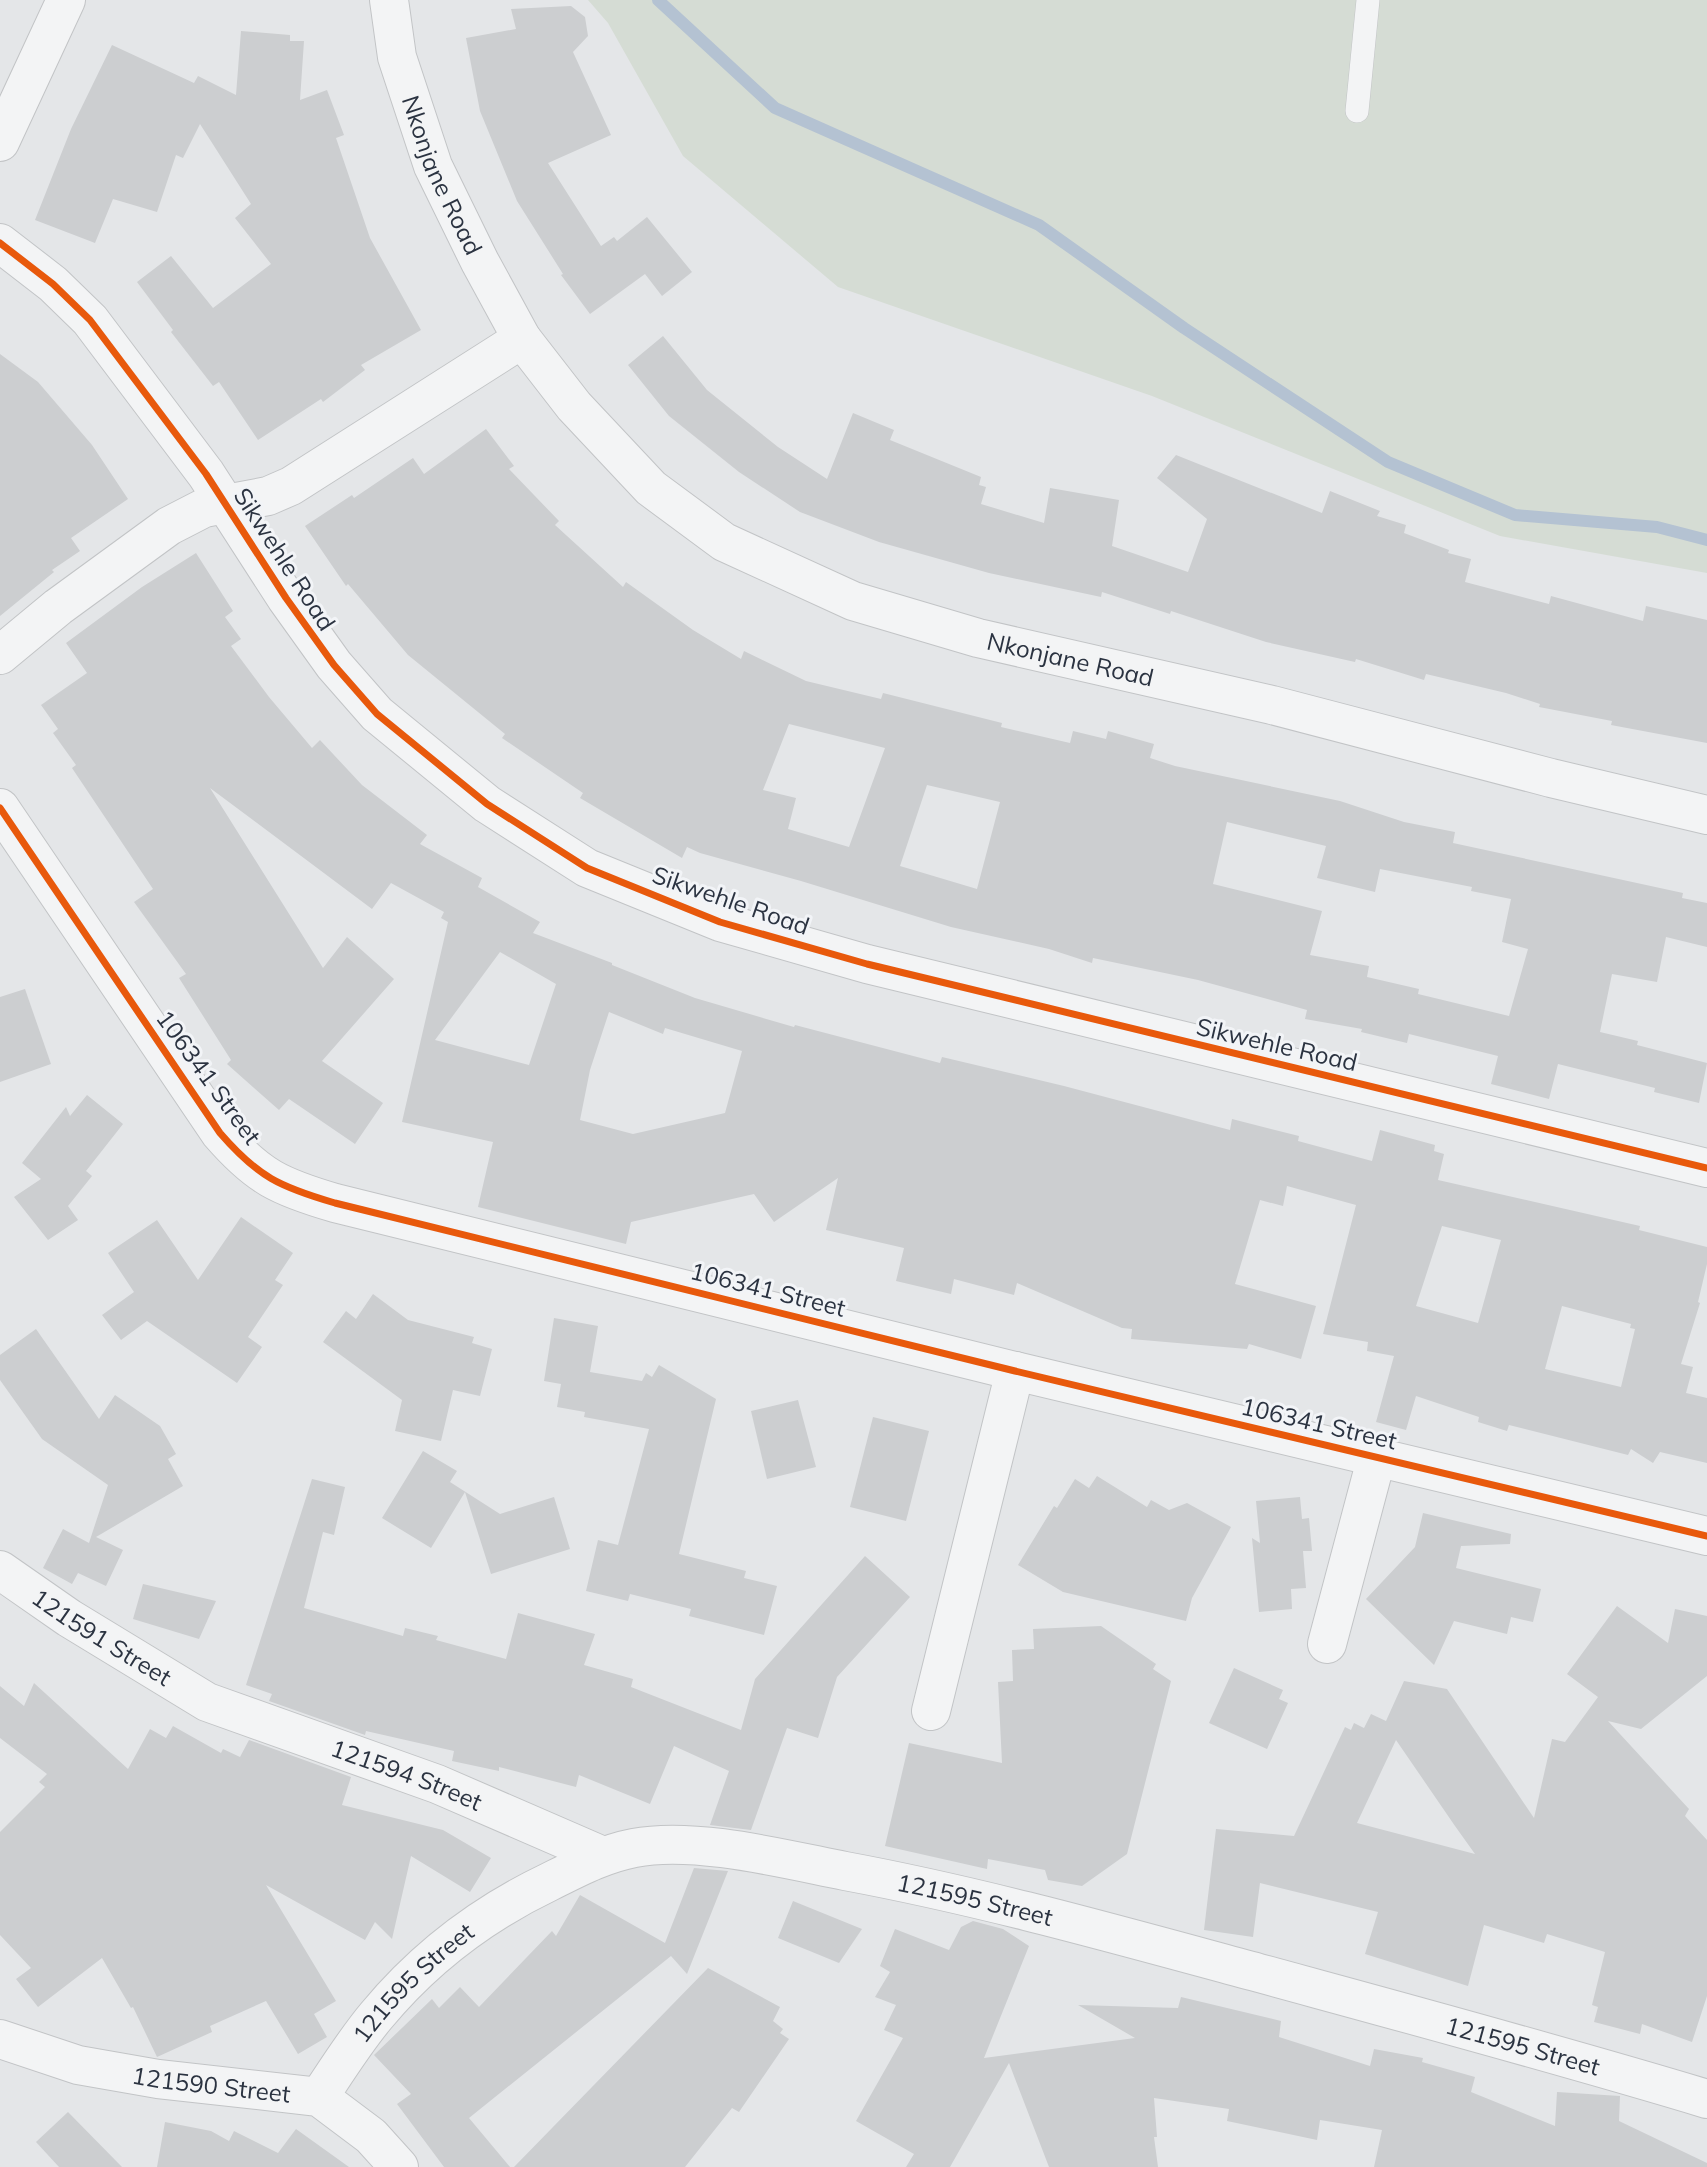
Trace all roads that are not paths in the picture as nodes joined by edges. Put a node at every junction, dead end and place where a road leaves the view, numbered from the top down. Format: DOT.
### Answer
graph roads {
  1 [pos="66,0"];
  2 [pos="389,0"];
  3 [pos="1368,0"];
  4 [pos="1357,111"];
  5 [pos="0,142"];
  6 [pos="0,243"];
  7 [pos="522,339"];
  8 [pos="226,503"];
  9 [pos="0,655"];
  10 [pos="0,808"];
  11 [pos="1707,815"];
  12 [pos="1707,1168"];
  13 [pos="1015,1371"];
  14 [pos="1377,1456"];
  15 [pos="1707,1536"];
  16 [pos="0,1570"];
  17 [pos="1327,1644"];
  18 [pos="207,1702"];
  19 [pos="931,1711"];
  20 [pos="603,1856"];
  21 [pos="0,2039"];
  22 [pos="318,2097"];
  23 [pos="1707,2099"];
  24 [pos="399,2167"];
  1 -- 5 [label="street"];
  2 -- 7 [label="street, Nkonjane Road"];
  3 -- 4 [label="lane"];
  6 -- 8 [label="street, Sikwehle Road"];
  7 -- 8 [label="street"];
  7 -- 11 [label="street, Nkonjane Road"];
  8 -- 9 [label="street"];
  8 -- 12 [label="street, Sikwehle Road"];
  10 -- 13 [label="street, 106341 Street"];
  13 -- 14 [label="street, 106341 Street"];
  13 -- 19 [label="street"];
  14 -- 15 [label="street, 106341 Street"];
  14 -- 17 [label="street"];
  16 -- 18 [label="street, 121591 Street"];
  18 -- 20 [label="street, 121594 Street"];
  20 -- 22 [label="street, 121595 Street"];
  20 -- 23 [label="street, 121595 Street"];
  21 -- 22 [label="street, 121590 Street"];
  22 -- 24 [label="street, 121590 Street"];
}
